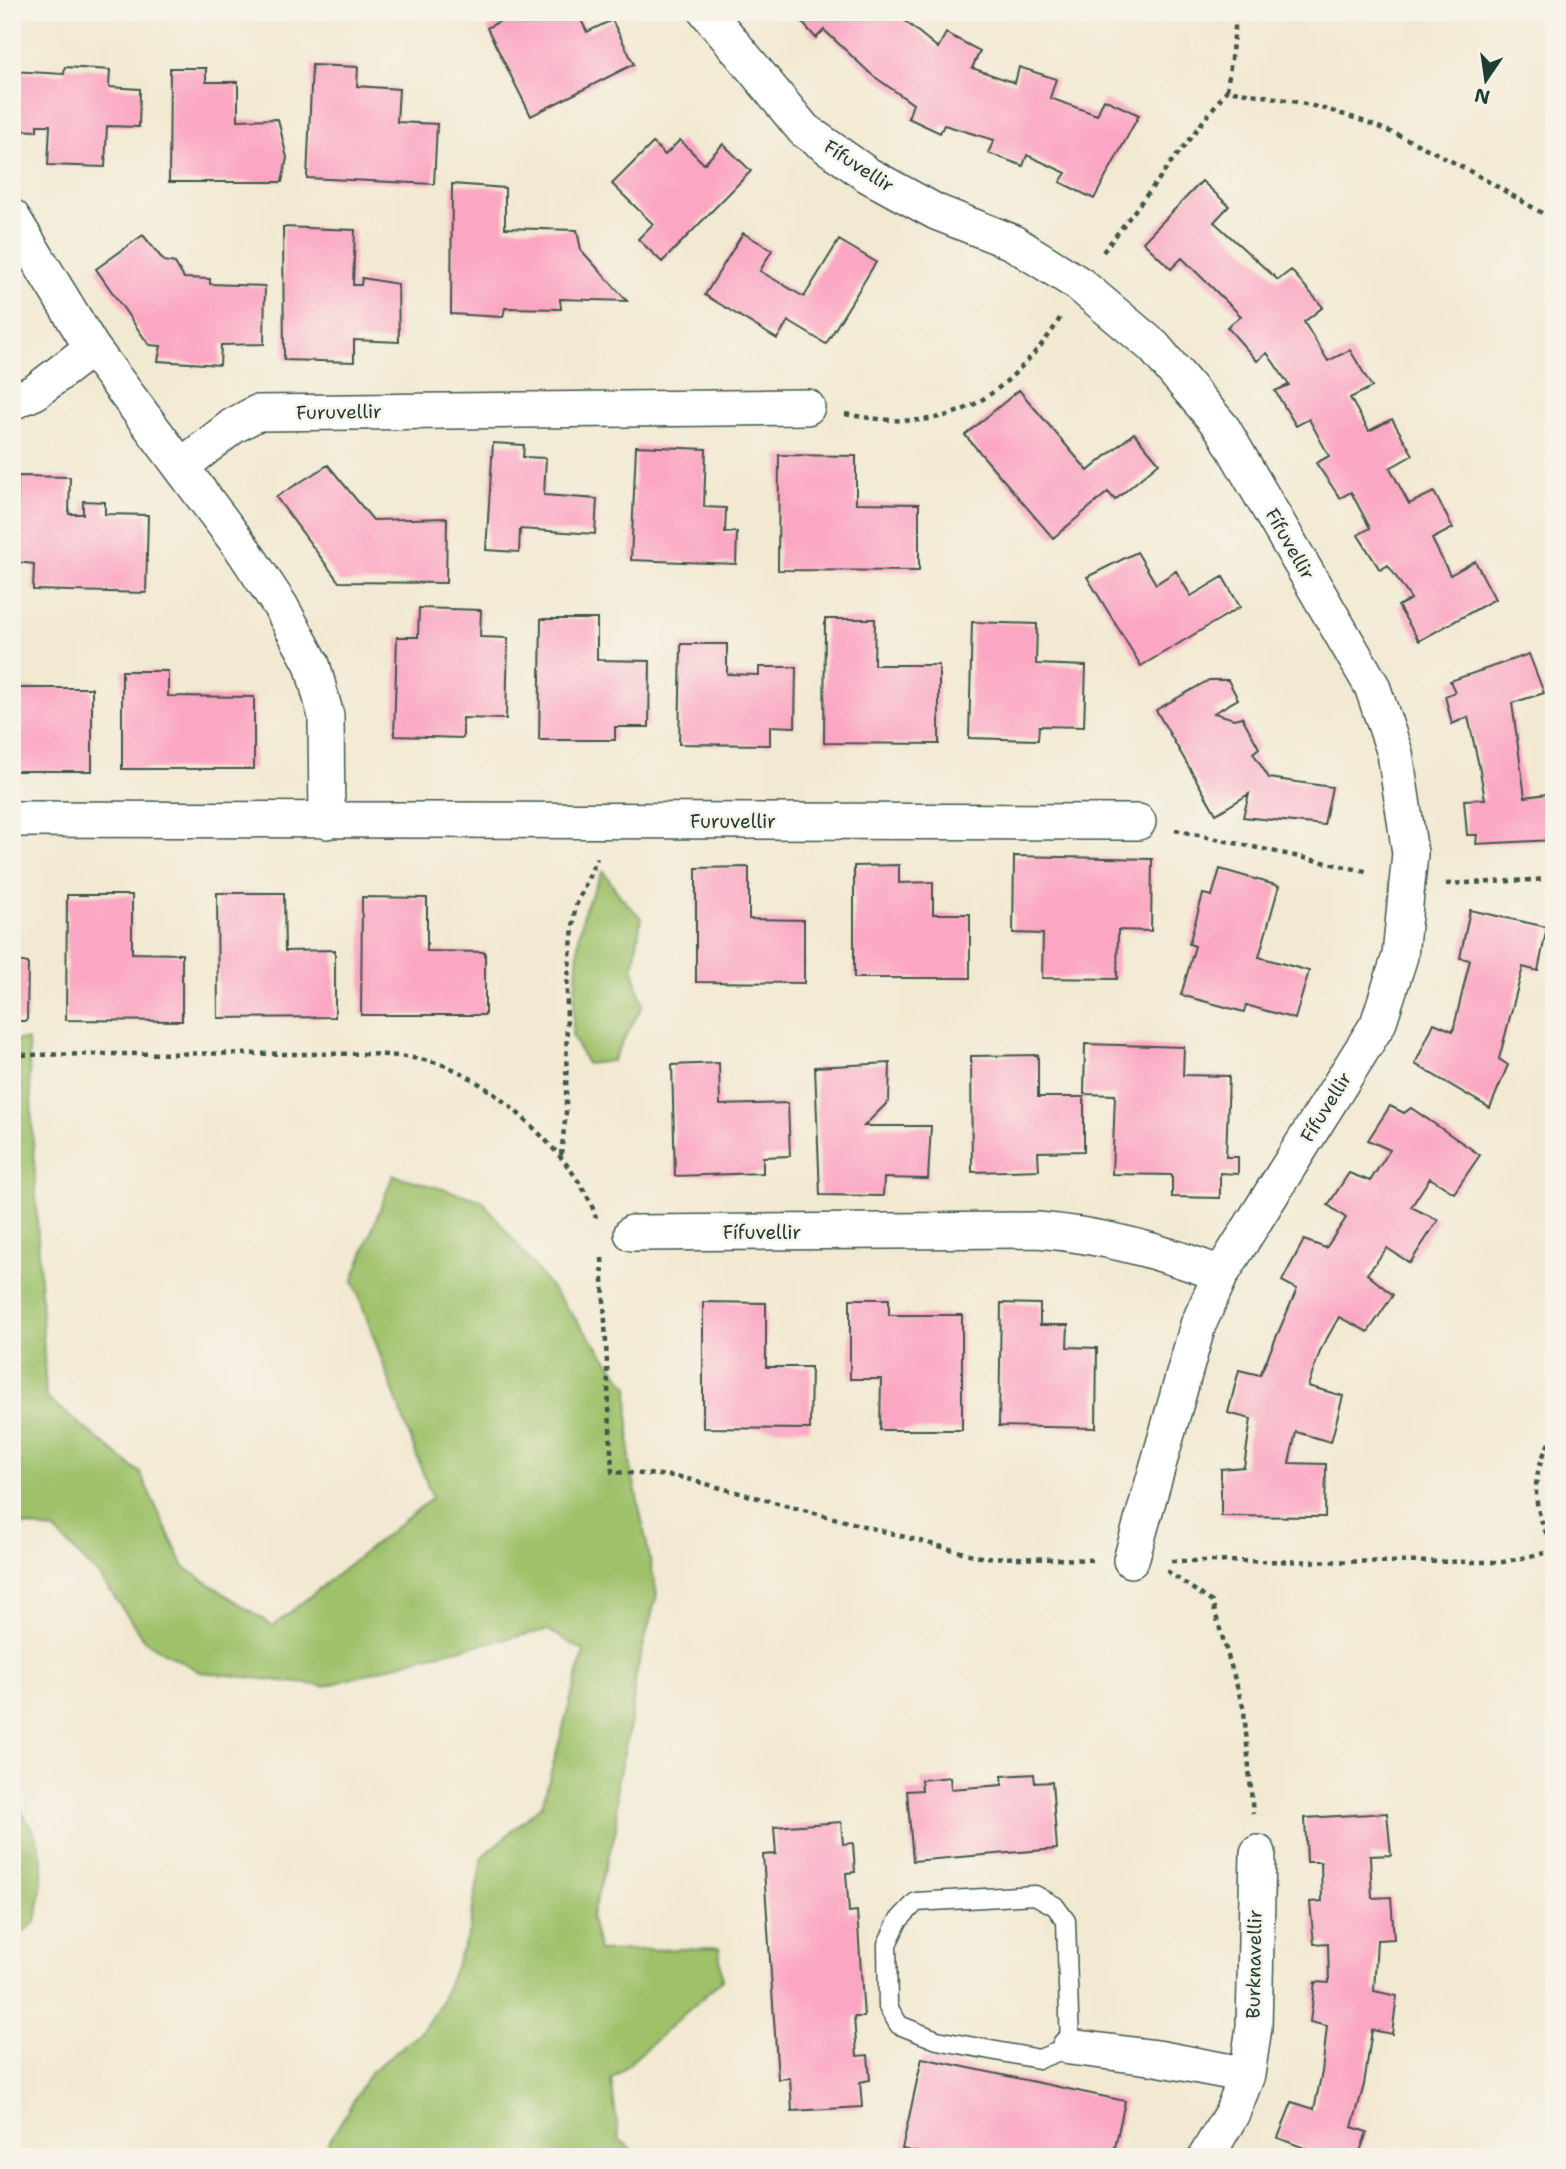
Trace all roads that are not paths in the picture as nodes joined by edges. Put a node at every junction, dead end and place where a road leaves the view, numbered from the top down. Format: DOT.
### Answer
graph roads {
  1 [pos="707,12"];
  2 [pos="12,217"];
  3 [pos="92,348"];
  4 [pos="12,401"];
  5 [pos="807,407"];
  6 [pos="181,466"];
  7 [pos="12,818"];
  8 [pos="327,821"];
  9 [pos="1138,821"];
  10 [pos="632,1233"];
  11 [pos="1221,1274"];
  12 [pos="1142,1560"];
  13 [pos="1258,1853"];
  14 [pos="1070,2047"];
  15 [pos="1247,2075"];
  16 [pos="1206,2157"];
  1 -- 11 [label="street, Fífuvellir"];
  2 -- 3 [label="street"];
  3 -- 4 [label="street"];
  3 -- 6 [label="street"];
  5 -- 6 [label="street, Furuvellir"];
  6 -- 8 [label="street"];
  7 -- 8 [label="street, Furuvellir"];
  8 -- 9 [label="street, Furuvellir"];
  10 -- 11 [label="street, Fífuvellir"];
  11 -- 12 [label="street, Fífuvellir"];
  13 -- 15 [label="street, Burknavellir"];
  14 -- 14 [label="lane"];
  14 -- 15 [label="street"];
  15 -- 16 [label="street, Burknavellir"];
}
